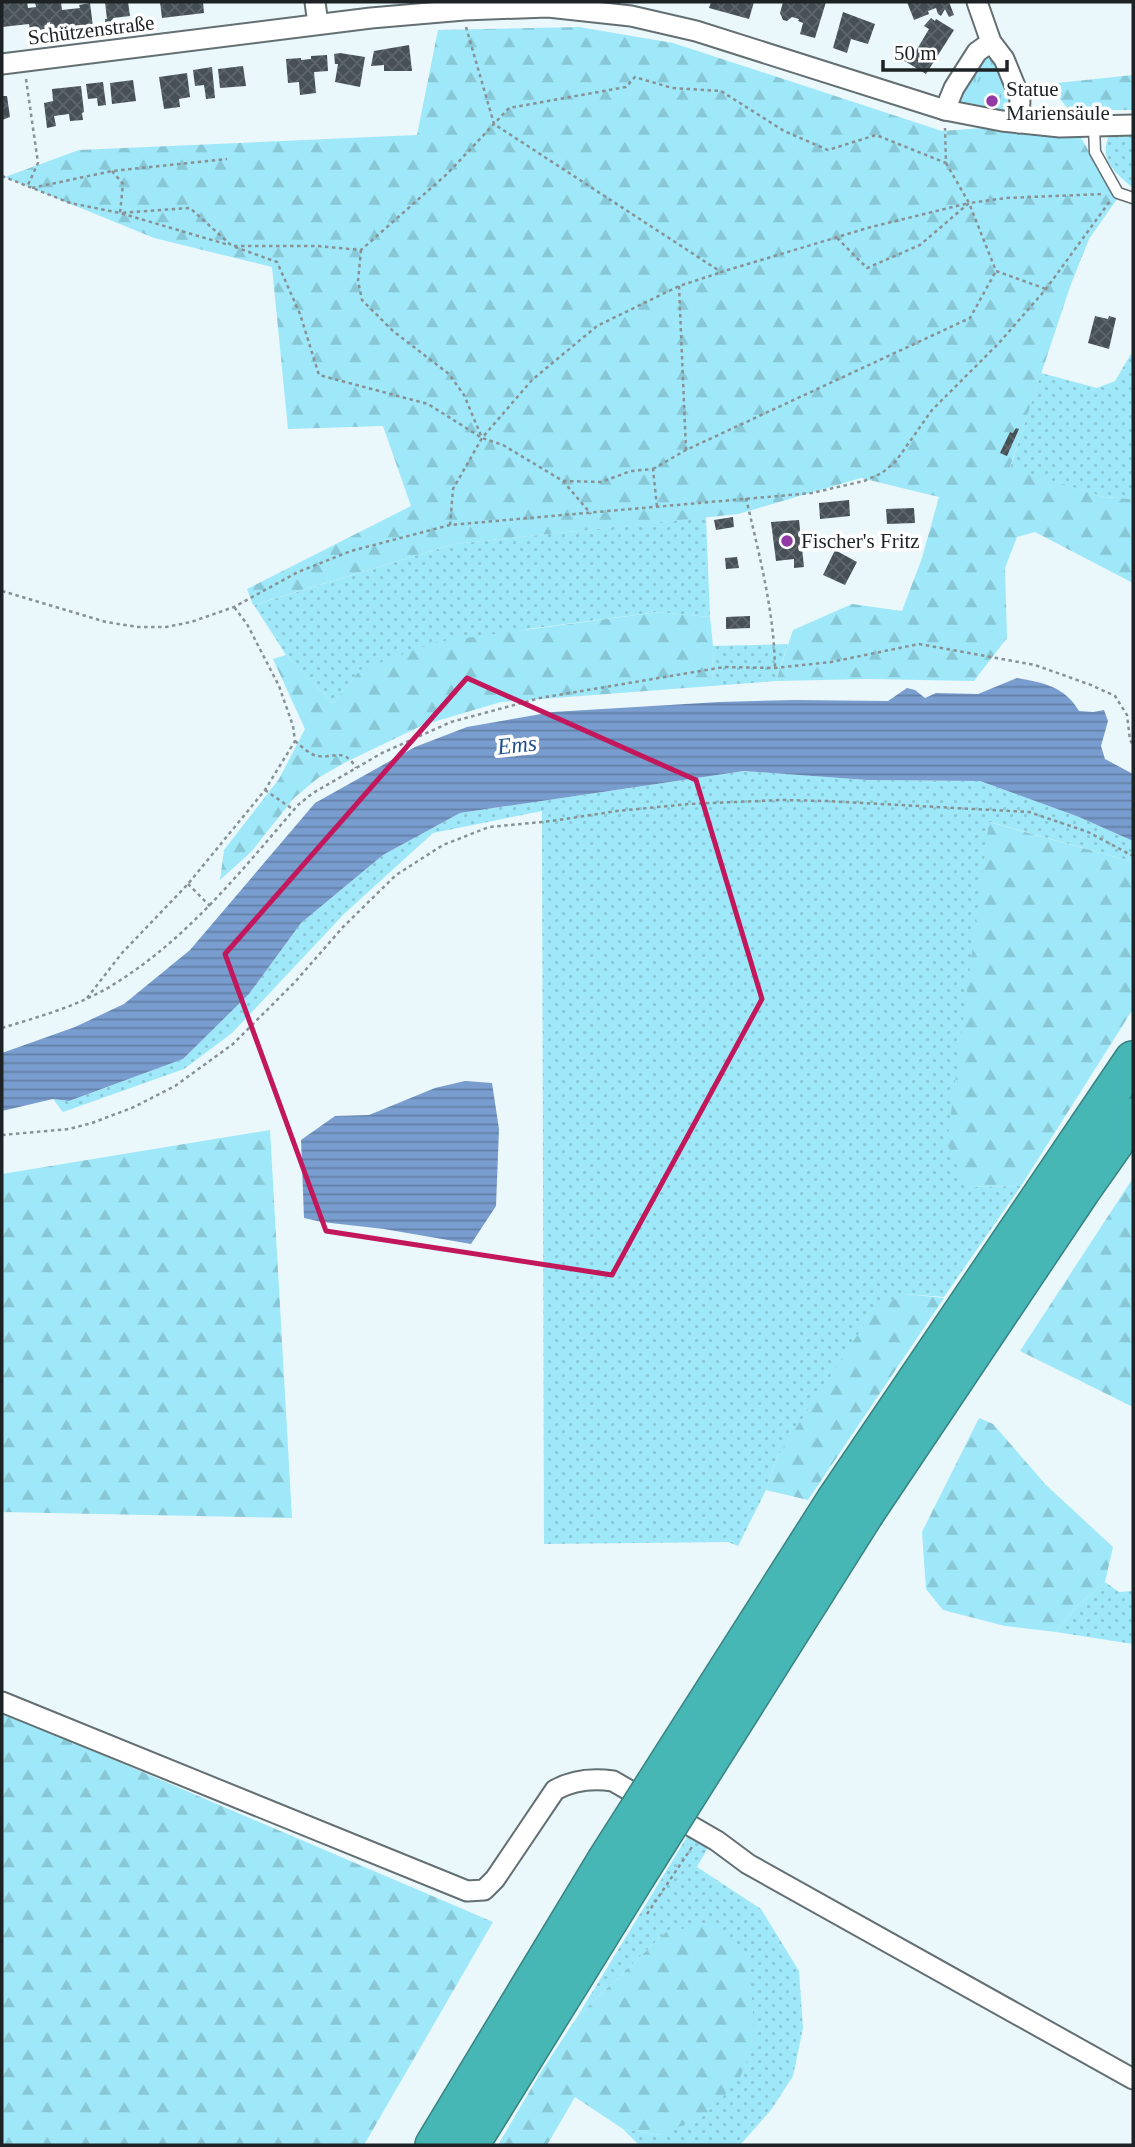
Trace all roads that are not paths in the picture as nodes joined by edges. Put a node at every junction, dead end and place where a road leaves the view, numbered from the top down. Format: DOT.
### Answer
graph roads {
  1 [pos="315,2"];
  2 [pos="977,2"];
  3 [pos="631,9"];
  4 [pos="318,24"];
  5 [pos="991,42"];
  6 [pos="2,64"];
  7 [pos="945,118"];
  8 [pos="1019,123"];
  9 [pos="1133,125"];
  10 [pos="1094,127"];
  11 [pos="1133,198"];
  12 [pos="1133,1060"];
  13 [pos="1133,1117"];
  14 [pos="851,1505"];
  15 [pos="2,1702"];
  16 [pos="620,1869"];
  17 [pos="1133,2079"];
  18 [pos="434,2145"];
  19 [pos="470,2145"];
  1 -- 4 [label="street"];
  2 -- 5 [label="street"];
  3 -- 4 [label="street, Schützenstraße"];
  3 -- 7 [label="street, Schützenstraße"];
  4 -- 6 [label="street, Schützenstraße"];
  5 -- 7 [label="street"];
  5 -- 8 [label="street"];
  7 -- 8 [label="street, Schützenstraße"];
  8 -- 10 [label="street, Schützenstraße"];
  9 -- 10 [label="street, Schützenstraße"];
  10 -- 11 [label="lane"];
  12 -- 14 [label="highway"];
  13 -- 14 [label="highway"];
  14 -- 16 [label="highway, bridge"];
  15 -- 17 [label="street"];
  16 -- 18 [label="highway"];
  16 -- 19 [label="highway"];
}
